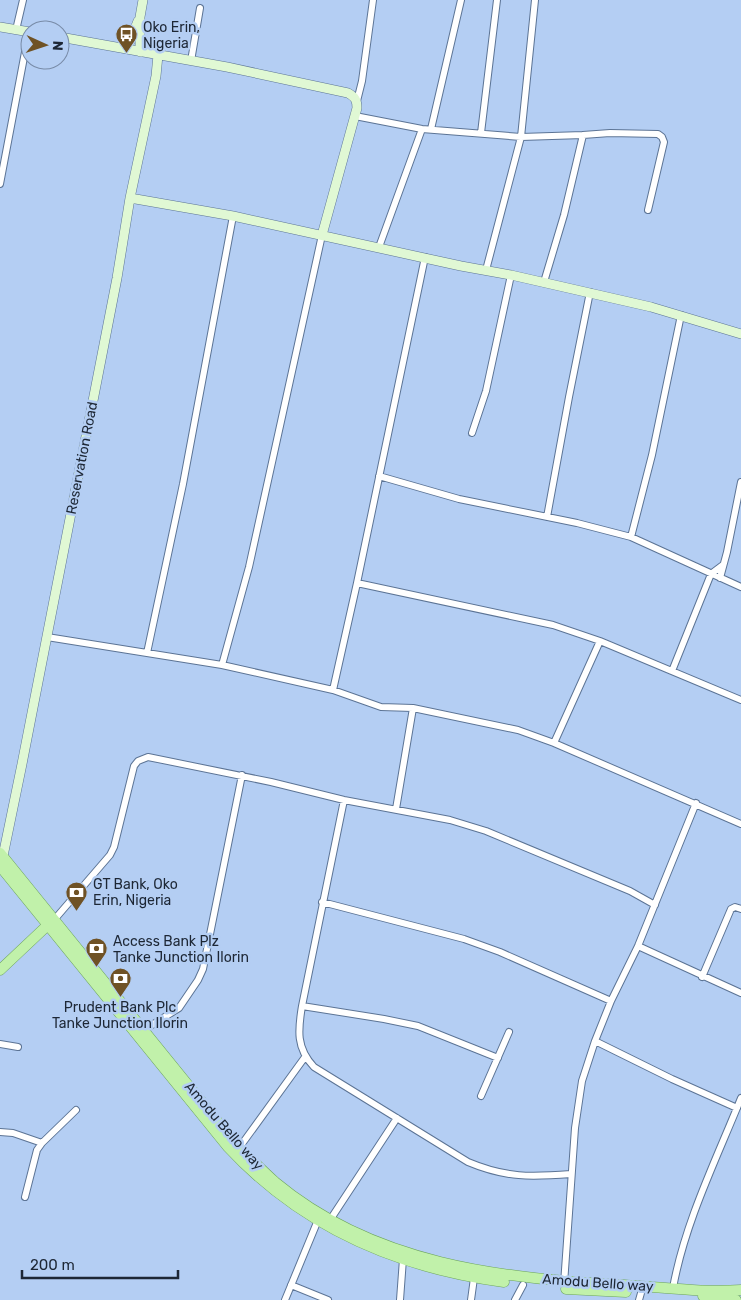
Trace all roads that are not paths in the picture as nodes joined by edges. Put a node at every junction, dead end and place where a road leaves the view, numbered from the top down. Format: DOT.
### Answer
graph roads {
  1 [pos="22,0"];
  2 [pos="143,0"];
  3 [pos="373,0"];
  4 [pos="460,0"];
  5 [pos="497,0"];
  6 [pos="535,0"];
  7 [pos="200,8"];
  8 [pos="140,17"];
  9 [pos="0,27"];
  10 [pos="16,30"];
  11 [pos="20,31"];
  12 [pos="70,39"];
  13 [pos="127,50"];
  14 [pos="140,52"];
  15 [pos="158,55"];
  16 [pos="190,61"];
  17 [pos="22,70"];
  18 [pos="357,101"];
  19 [pos="355,116"];
  20 [pos="422,129"];
  21 [pos="431,129"];
  22 [pos="481,133"];
  23 [pos="583,135"];
  24 [pos="521,137"];
  25 [pos="0,184"];
  26 [pos="130,198"];
  27 [pos="648,210"];
  28 [pos="233,216"];
  29 [pos="322,235"];
  30 [pos="379,248"];
  31 [pos="425,257"];
  32 [pos="486,270"];
  33 [pos="511,275"];
  34 [pos="544,282"];
  35 [pos="590,292"];
  36 [pos="681,315"];
  37 [pos="741,334"];
  38 [pos="472,432"];
  39 [pos="379,476"];
  40 [pos="741,482"];
  41 [pos="547,517"];
  42 [pos="631,537"];
  43 [pos="723,565"];
  44 [pos="711,574"];
  45 [pos="720,578"];
  46 [pos="357,583"];
  47 [pos="741,587"];
  48 [pos="47,637"];
  49 [pos="600,641"];
  50 [pos="147,653"];
  51 [pos="222,665"];
  52 [pos="672,671"];
  53 [pos="332,690"];
  54 [pos="741,700"];
  55 [pos="413,708"];
  56 [pos="554,743"];
  57 [pos="242,776"];
  58 [pos="344,800"];
  59 [pos="696,803"];
  60 [pos="396,809"];
  61 [pos="741,824"];
  62 [pos="1,859"];
  63 [pos="322,902"];
  64 [pos="655,904"];
  65 [pos="741,909"];
  66 [pos="50,919"];
  67 [pos="638,946"];
  68 [pos="0,961"];
  69 [pos="0,970"];
  70 [pos="702,977"];
  71 [pos="741,993"];
  72 [pos="611,1001"];
  73 [pos="302,1006"];
  74 [pos="144,1030"];
  75 [pos="509,1032"];
  76 [pos="595,1041"];
  77 [pos="0,1044"];
  78 [pos="18,1047"];
  79 [pos="305,1057"];
  80 [pos="498,1058"];
  81 [pos="481,1096"];
  82 [pos="741,1098"];
  83 [pos="737,1108"];
  84 [pos="76,1110"];
  85 [pos="397,1118"];
  86 [pos="0,1132"];
  87 [pos="42,1143"];
  88 [pos="240,1148"];
  89 [pos="571,1174"];
  90 [pos="25,1197"];
  91 [pos="318,1220"];
  92 [pos="330,1220"];
  93 [pos="403,1259"];
  94 [pos="474,1278"];
  95 [pos="291,1285"];
  96 [pos="523,1285"];
  97 [pos="563,1285"];
  98 [pos="673,1288"];
  99 [pos="741,1290"];
  100 [pos="640,1297"];
  101 [pos="285,1300"];
  102 [pos="328,1300"];
  103 [pos="400,1300"];
  104 [pos="471,1300"];
  105 [pos="515,1300"];
  106 [pos="736,1300"];
  1 -- 10 [label="street"];
  2 -- 8 [label="street"];
  3 -- 18 [label="street"];
  4 -- 21 [label="street"];
  5 -- 22 [label="street"];
  6 -- 24 [label="street"];
  7 -- 16 [label="street"];
  8 -- 13 [label="street"];
  8 -- 14 [label="street"];
  9 -- 10 [label="street"];
  10 -- 11 [label="street"];
  12 -- 13 [label="street"];
  13 -- 14 [label="street"];
  14 -- 15 [label="street"];
  15 -- 16 [label="street"];
  15 -- 26 [label="street, Reservation Road"];
  16 -- 18 [label="street"];
  17 -- 25 [label="street"];
  18 -- 19 [label="street"];
  19 -- 20 [label="street"];
  19 -- 29 [label="street"];
  20 -- 21 [label="street"];
  20 -- 30 [label="street"];
  21 -- 22 [label="street"];
  22 -- 24 [label="street"];
  23 -- 24 [label="street"];
  23 -- 27 [label="street"];
  23 -- 34 [label="street"];
  24 -- 32 [label="street"];
  26 -- 28 [label="street"];
  26 -- 48 [label="street, Reservation Road"];
  28 -- 29 [label="street"];
  28 -- 50 [label="street"];
  29 -- 30 [label="street"];
  29 -- 51 [label="street"];
  30 -- 31 [label="street"];
  31 -- 32 [label="street"];
  31 -- 39 [label="street"];
  32 -- 33 [label="street"];
  33 -- 34 [label="street"];
  33 -- 38 [label="street"];
  34 -- 35 [label="street"];
  35 -- 36 [label="street"];
  35 -- 41 [label="street"];
  36 -- 37 [label="street"];
  36 -- 42 [label="street"];
  39 -- 41 [label="street"];
  39 -- 46 [label="street"];
  40 -- 43 [label="street"];
  41 -- 42 [label="street"];
  42 -- 44 [label="street"];
  43 -- 44 [label="street"];
  43 -- 45 [label="street"];
  44 -- 45 [label="street"];
  44 -- 52 [label="street"];
  45 -- 47 [label="street"];
  46 -- 49 [label="street"];
  46 -- 53 [label="street"];
  48 -- 50 [label="street"];
  48 -- 62 [label="street, Reservation Road"];
  49 -- 52 [label="street"];
  49 -- 56 [label="street"];
  50 -- 51 [label="street"];
  51 -- 53 [label="street"];
  52 -- 54 [label="street"];
  53 -- 55 [label="street"];
  55 -- 56 [label="street"];
  55 -- 60 [label="street"];
  56 -- 59 [label="street"];
  57 -- 58 [label="street"];
  57 -- 66 [label="street"];
  57 -- 74 [label="street"];
  58 -- 60 [label="street"];
  58 -- 63 [label="street"];
  59 -- 61 [label="street"];
  59 -- 64 [label="street"];
  60 -- 64 [label="street"];
  62 -- 66 [label="main road, Amodu Bello way"];
  63 -- 72 [label="street"];
  63 -- 73 [label="street"];
  64 -- 67 [label="street"];
  65 -- 70 [label="street"];
  66 -- 68 [label="main road"];
  66 -- 69 [label="main road"];
  66 -- 74 [label="main road, Amodu Bello way"];
  66 -- 91 [label="main road, Amodu Bello way"];
  67 -- 70 [label="street"];
  67 -- 72 [label="street"];
  70 -- 71 [label="street"];
  72 -- 76 [label="street"];
  73 -- 79 [label="street"];
  73 -- 80 [label="street"];
  74 -- 88 [label="main road, Amodu Bello way"];
  75 -- 80 [label="street"];
  76 -- 83 [label="street"];
  76 -- 89 [label="street"];
  77 -- 78 [label="street"];
  79 -- 85 [label="street"];
  79 -- 88 [label="street"];
  80 -- 81 [label="street"];
  82 -- 83 [label="street"];
  83 -- 98 [label="street"];
  84 -- 87 [label="street"];
  85 -- 89 [label="street"];
  85 -- 92 [label="street"];
  86 -- 87 [label="street"];
  87 -- 90 [label="street"];
  88 -- 92 [label="main road, Amodu Bello way"];
  89 -- 97 [label="street"];
  91 -- 93 [label="main road, Amodu Bello way"];
  91 -- 95 [label="street"];
  92 -- 97 [label="main road, Amodu Bello way"];
  93 -- 94 [label="main road, Amodu Bello way"];
  93 -- 103 [label="street"];
  94 -- 96 [label="main road, Amodu Bello way"];
  94 -- 104 [label="street"];
  95 -- 101 [label="street"];
  95 -- 102 [label="street"];
  96 -- 97 [label="main road, Amodu Bello way"];
  96 -- 105 [label="street"];
  97 -- 98 [label="main road, Amodu Bello way"];
  97 -- 100 [label="main road, Amodu Bello way"];
  98 -- 99 [label="main road, Amodu Bello way"];
  100 -- 106 [label="main road, Amodu Bello way"];
}
